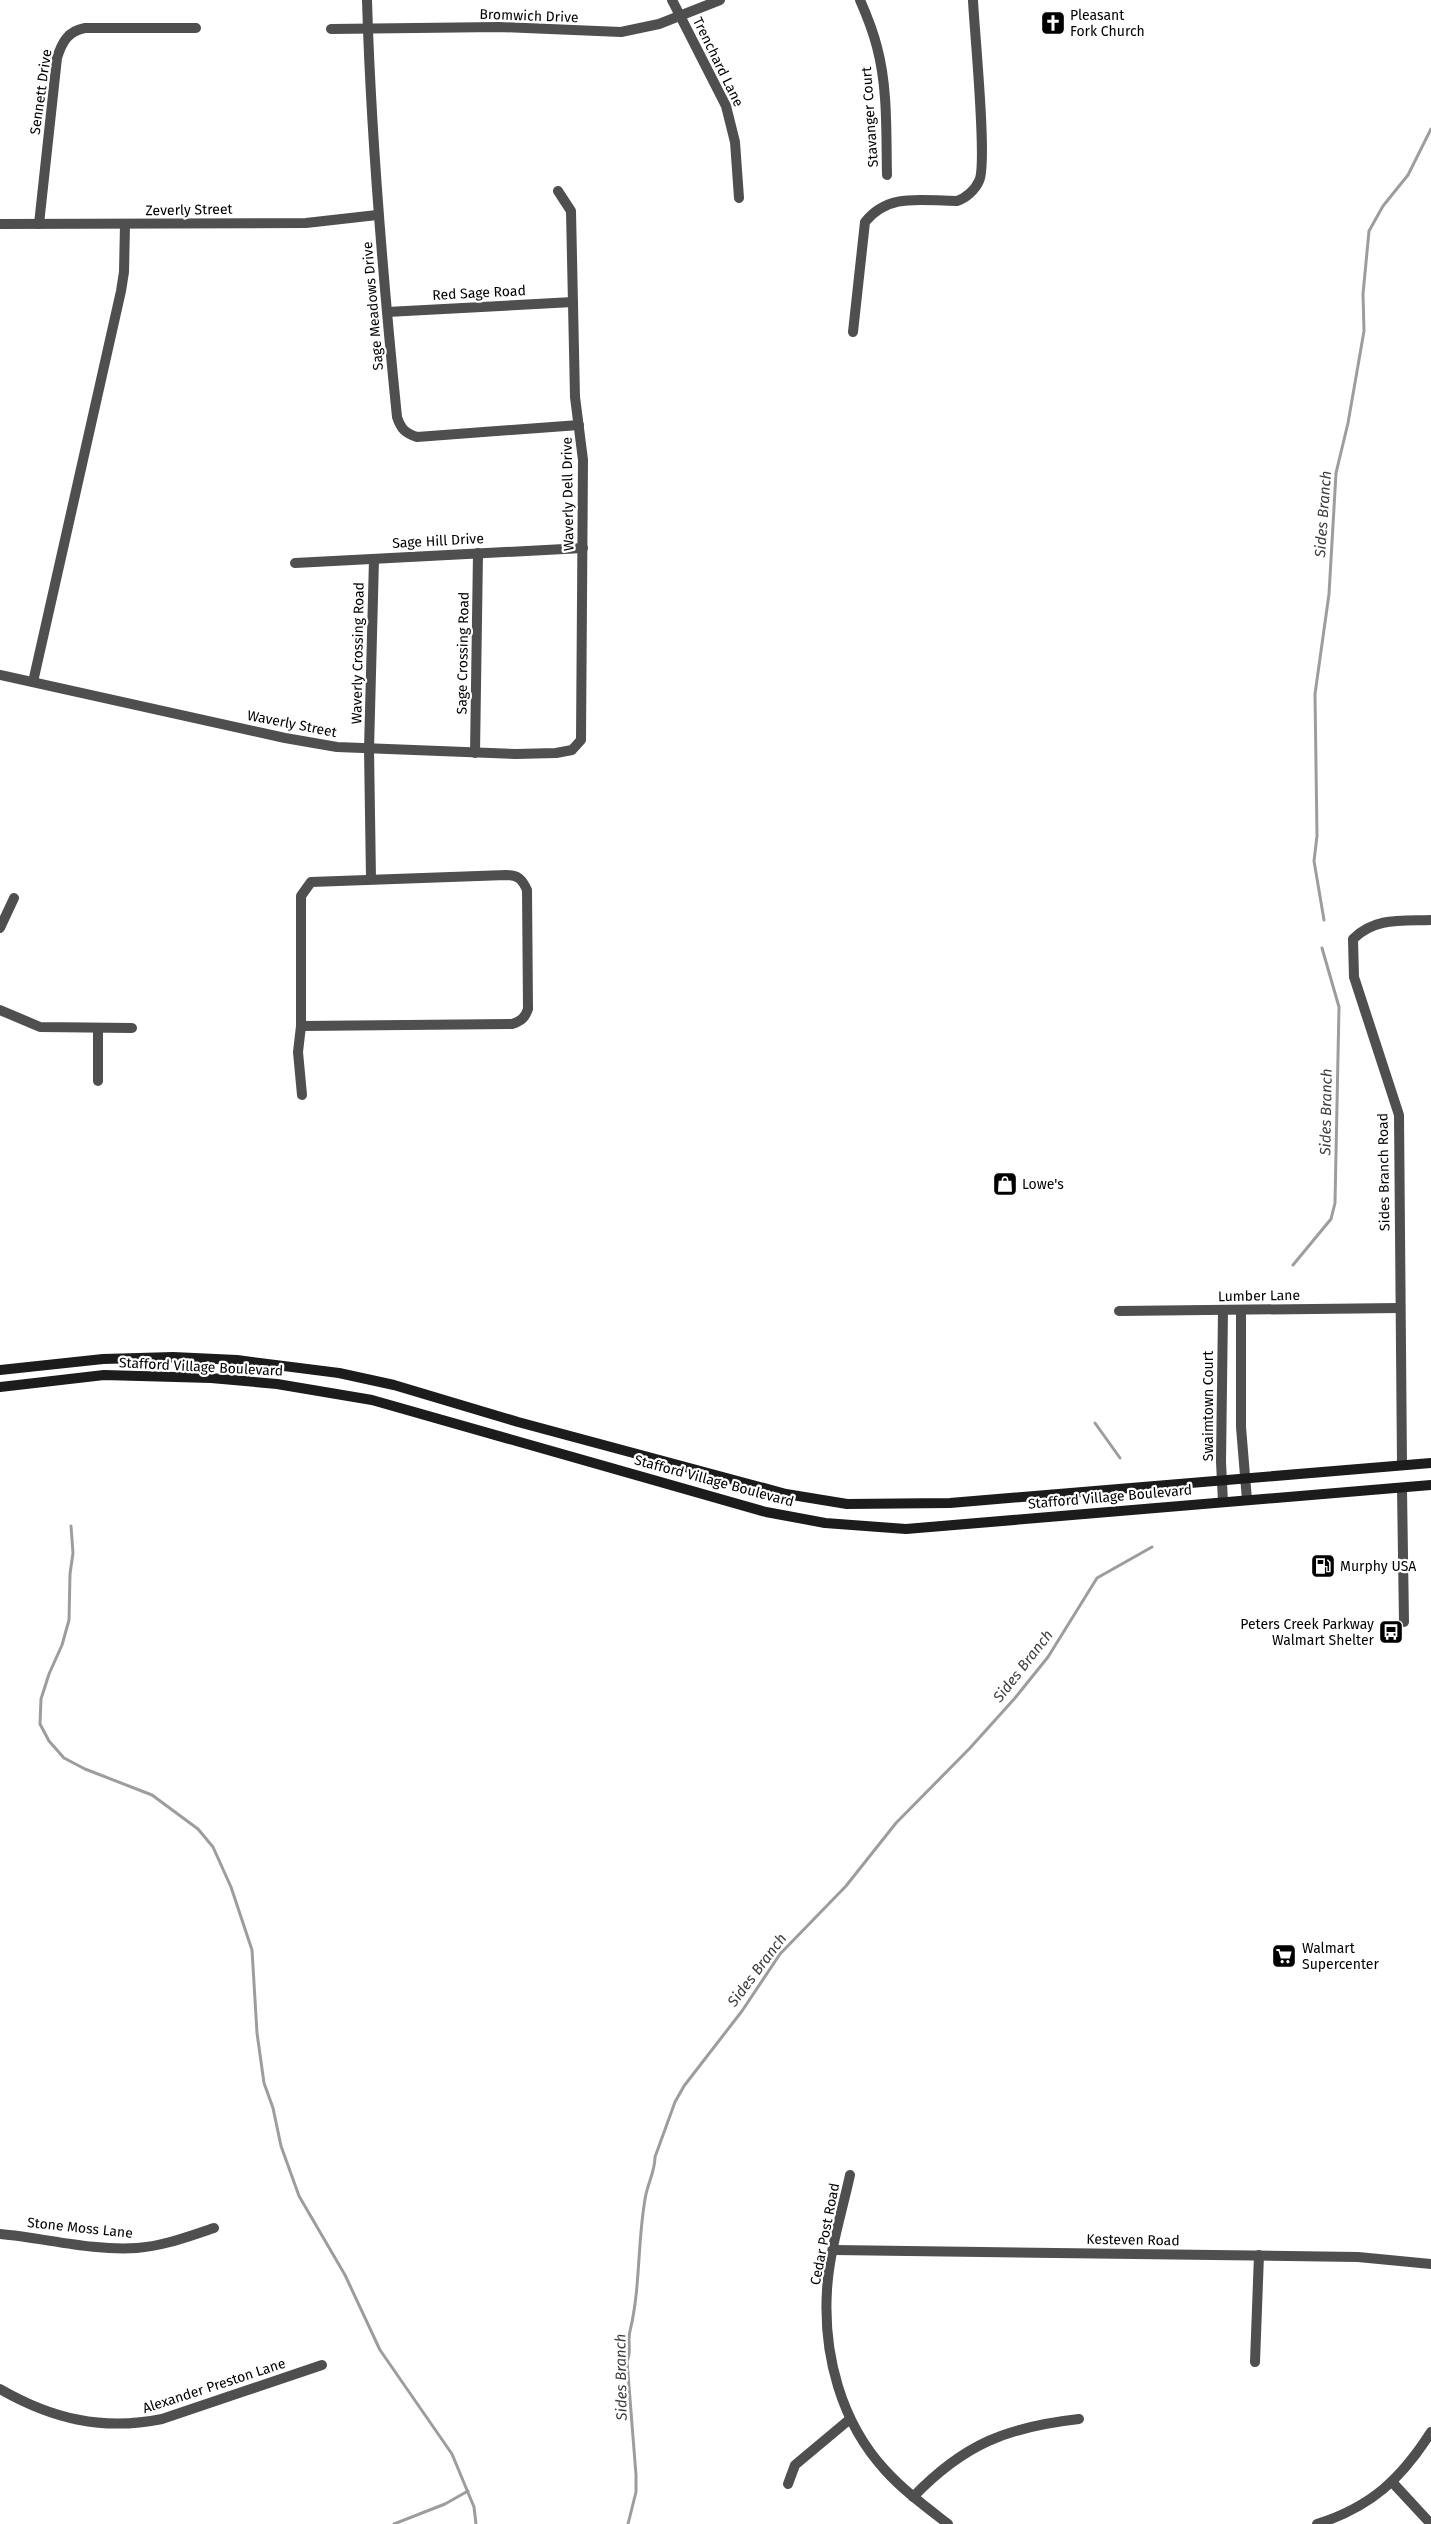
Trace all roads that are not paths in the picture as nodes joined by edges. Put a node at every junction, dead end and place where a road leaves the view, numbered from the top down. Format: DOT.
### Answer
graph roads {
  1 [pos="367,0"];
  2 [pos="672,0"];
  3 [pos="720,0"];
  4 [pos="860,0"];
  5 [pos="973,0"];
  6 [pos="681,16"];
  7 [pos="196,28"];
  8 [pos="331,29"];
  9 [pos="368,29"];
  10 [pos="887,175"];
  11 [pos="558,191"];
  12 [pos="739,198"];
  13 [pos="377,215"];
  14 [pos="0,224"];
  15 [pos="39,224"];
  16 [pos="124,225"];
  17 [pos="573,302"];
  18 [pos="387,312"];
  19 [pos="853,332"];
  20 [pos="579,425"];
  21 [pos="583,548"];
  22 [pos="478,553"];
  23 [pos="374,559"];
  24 [pos="295,563"];
  25 [pos="0,675"];
  26 [pos="33,682"];
  27 [pos="581,740"];
  28 [pos="370,749"];
  29 [pos="475,752"];
  30 [pos="371,879"];
  31 [pos="14,898"];
  32 [pos="1431,920"];
  33 [pos="0,928"];
  34 [pos="0,1010"];
  35 [pos="301,1026"];
  36 [pos="132,1028"];
  37 [pos="98,1029"];
  38 [pos="98,1081"];
  39 [pos="302,1096"];
  40 [pos="1399,1308"];
  41 [pos="1241,1310"];
  42 [pos="1119,1311"];
  43 [pos="1223,1311"];
  44 [pos="0,1370"];
  45 [pos="0,1387"];
  46 [pos="1222,1394"];
  47 [pos="1242,1394"];
  48 [pos="1431,1463"];
  49 [pos="1402,1465"];
  50 [pos="1246,1478"];
  51 [pos="1222,1479"];
  52 [pos="1431,1484"];
  53 [pos="1402,1489"];
  54 [pos="1246,1500"];
  55 [pos="1223,1502"];
  56 [pos="1404,1622"];
  57 [pos="850,2175"];
  58 [pos="214,2228"];
  59 [pos="0,2234"];
  60 [pos="834,2250"];
  61 [pos="1258,2256"];
  62 [pos="1431,2264"];
  63 [pos="1256,2362"];
  64 [pos="322,2365"];
  65 [pos="0,2389"];
  66 [pos="850,2419"];
  67 [pos="1079,2419"];
  68 [pos="1431,2432"];
  69 [pos="1393,2483"];
  70 [pos="788,2484"];
  71 [pos="913,2496"];
  72 [pos="948,2524"];
  73 [pos="1317,2524"];
  74 [pos="1431,2524"];
  1 -- 9 [label="street, Sage Meadows Drive"];
  2 -- 6 [label="street, Trenchard Lane"];
  3 -- 6 [label="street, Bromwich Drive"];
  4 -- 10 [label="street, Stavanger Court"];
  5 -- 19 [label="street"];
  6 -- 9 [label="street, Bromwich Drive"];
  6 -- 12 [label="street, Trenchard Lane"];
  7 -- 15 [label="street, Sennett Drive"];
  8 -- 9 [label="street, Bromwich Drive"];
  9 -- 13 [label="street, Sage Meadows Drive"];
  11 -- 17 [label="street, Waverly Dell Drive"];
  13 -- 16 [label="street, Zeverly Street"];
  13 -- 18 [label="street, Sage Meadows Drive"];
  14 -- 15 [label="street, Zeverly Street"];
  15 -- 16 [label="street, Zeverly Street"];
  16 -- 26 [label="street"];
  17 -- 18 [label="street, Red Sage Road"];
  17 -- 20 [label="street, Waverly Dell Drive"];
  18 -- 20 [label="street, Sage Meadows Drive"];
  20 -- 21 [label="street, Waverly Dell Drive"];
  21 -- 22 [label="street, Sage Hill Drive"];
  21 -- 27 [label="street, Waverly Dell Drive"];
  22 -- 23 [label="street, Sage Hill Drive"];
  22 -- 29 [label="street, Sage Crossing Road"];
  23 -- 24 [label="street, Sage Hill Drive"];
  23 -- 28 [label="street, Waverly Crossing Road"];
  25 -- 26 [label="street, Waverly Street"];
  26 -- 28 [label="street, Waverly Street"];
  27 -- 29 [label="street, Waverly Street"];
  28 -- 29 [label="street, Waverly Street"];
  28 -- 30 [label="street, Waverly Crossing Road"];
  30 -- 35 [label="street"];
  30 -- 35 [label="street"];
  31 -- 33 [label="street"];
  32 -- 40 [label="street, Sides Branch Road"];
  34 -- 37 [label="street"];
  35 -- 39 [label="street"];
  36 -- 37 [label="street"];
  37 -- 38 [label="street"];
  40 -- 41 [label="street, Lumber Lane"];
  40 -- 49 [label="street, Sides Branch Road"];
  41 -- 43 [label="street, Lumber Lane"];
  41 -- 47 [label="street"];
  42 -- 43 [label="street, Lumber Lane"];
  43 -- 46 [label="street, Swaimtown Court"];
  44 -- 51 [label="main road, Stafford Village Boulevard"];
  45 -- 55 [label="main road, Stafford Village Boulevard"];
  46 -- 47 [label="street"];
  46 -- 51 [label="street, Swaimtown Court"];
  47 -- 50 [label="street"];
  48 -- 49 [label="main road, Stafford Village Boulevard"];
  49 -- 50 [label="main road, Stafford Village Boulevard"];
  50 -- 51 [label="main road, Stafford Village Boulevard"];
  50 -- 54 [label="street"];
  51 -- 55 [label="street, Swaimtown Court"];
  52 -- 53 [label="main road, Stafford Village Boulevard"];
  53 -- 54 [label="main road, Stafford Village Boulevard"];
  53 -- 56 [label="street"];
  54 -- 55 [label="main road, Stafford Village Boulevard"];
  57 -- 60 [label="street, Cedar Post Road"];
  58 -- 59 [label="street, Stone Moss Lane"];
  60 -- 61 [label="street, Kesteven Road"];
  60 -- 66 [label="street, Cedar Post Road"];
  61 -- 62 [label="street, Kesteven Road"];
  61 -- 63 [label="street"];
  64 -- 65 [label="street, Alexander Preston Lane"];
  66 -- 70 [label="street"];
  66 -- 71 [label="street, Cedar Post Road"];
  67 -- 71 [label="street"];
  68 -- 69 [label="street"];
  69 -- 73 [label="street"];
  69 -- 74 [label="street"];
  71 -- 72 [label="street, Cedar Post Road"];
}
